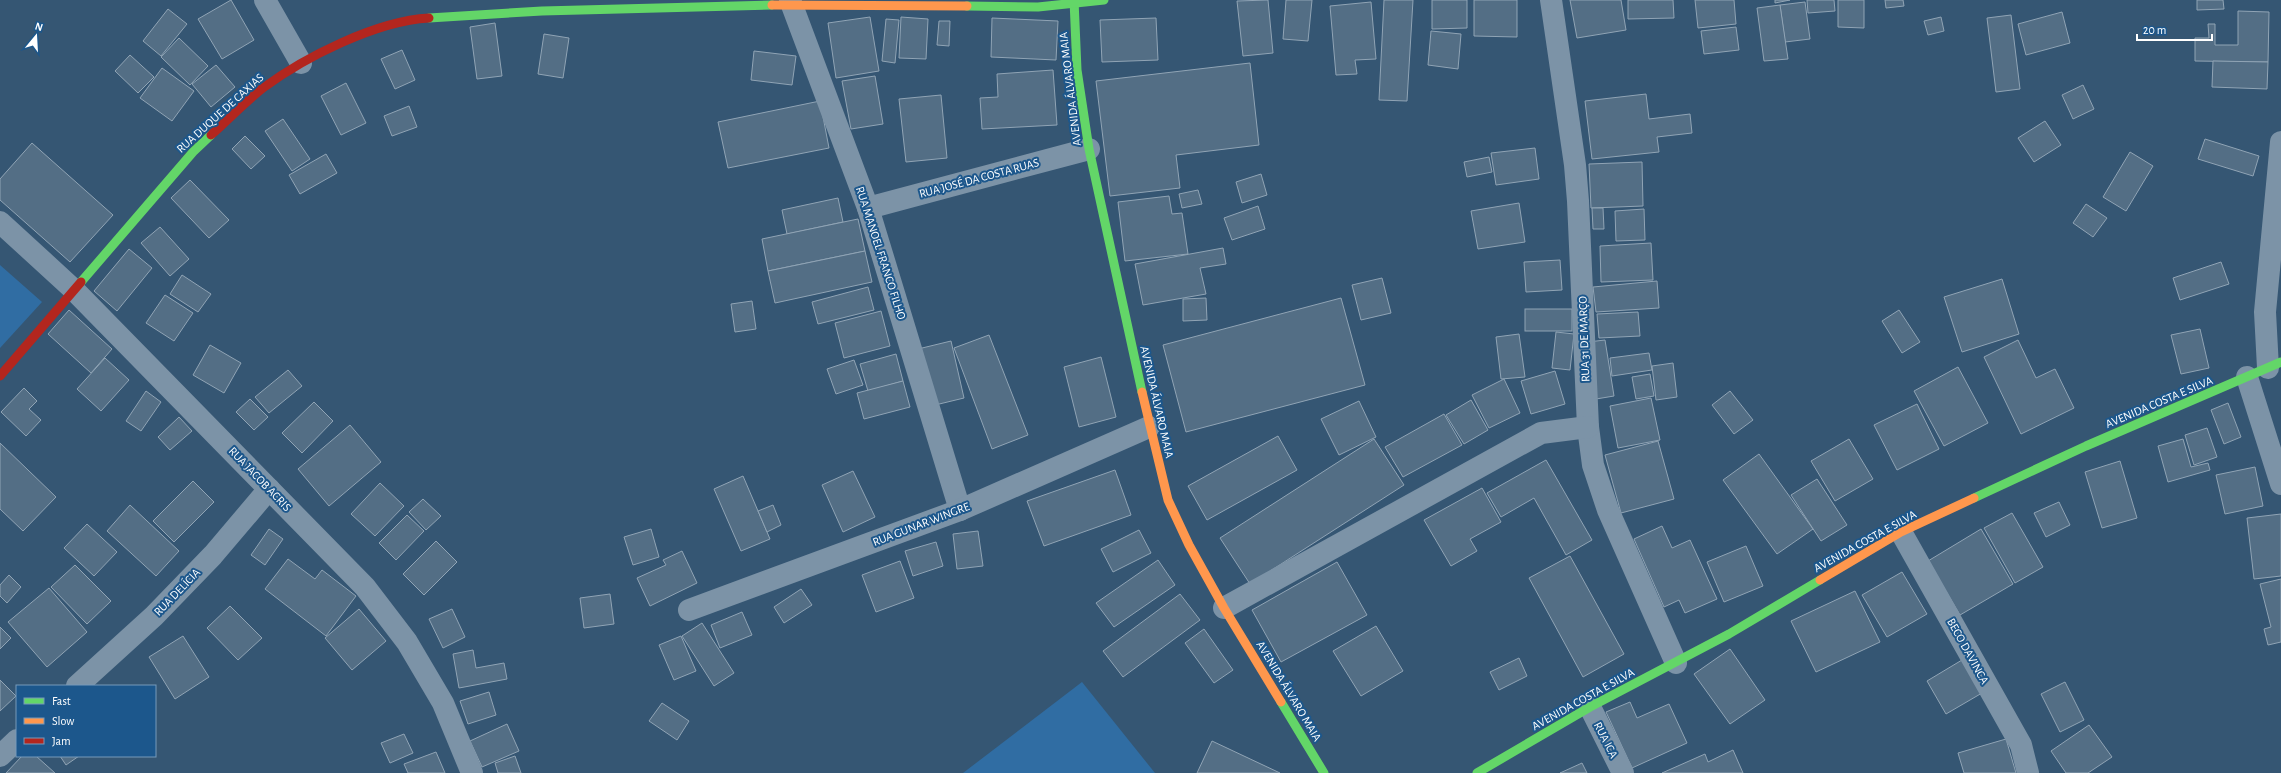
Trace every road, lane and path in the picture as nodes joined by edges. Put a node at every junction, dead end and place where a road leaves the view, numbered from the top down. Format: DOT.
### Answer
graph roads {
  1 [pos="265,0"];
  2 [pos="1104,0"];
  3 [pos="1551,0"];
  4 [pos="1074,1"];
  5 [pos="790,2"];
  6 [pos="300,63"];
  7 [pos="2281,142"];
  8 [pos="1089,149"];
  9 [pos="868,208"];
  10 [pos="0,222"];
  11 [pos="73,289"];
  12 [pos="2275,365"];
  13 [pos="0,376"];
  14 [pos="2247,377"];
  15 [pos="1149,427"];
  16 [pos="1588,427"];
  17 [pos="2281,484"];
  18 [pos="269,489"];
  19 [pos="960,510"];
  20 [pos="1901,532"];
  21 [pos="1224,608"];
  22 [pos="689,610"];
  23 [pos="1676,663"];
  24 [pos="78,685"];
  25 [pos="1590,707"];
  26 [pos="16,741"];
  27 [pos="0,756"];
  28 [pos="472,773"];
  29 [pos="1324,773"];
  30 [pos="1477,773"];
  31 [pos="1623,773"];
  32 [pos="2028,773"];
  1 -- 6 [label="street"];
  2 -- 4 [label="street, RUA DUQUE DE CAXIAS"];
  3 -- 16 [label="street, RUA 31 DE MARÇO"];
  4 -- 5 [label="street, RUA DUQUE DE CAXIAS"];
  4 -- 8 [label="street, AVENIDA ÁLVARO MAIA"];
  5 -- 6 [label="street, RUA DUQUE DE CAXIAS"];
  5 -- 9 [label="street, RUA MANOEL FRANCO FILHO"];
  6 -- 11 [label="street, RUA DUQUE DE CAXIAS"];
  7 -- 12 [label="street"];
  8 -- 9 [label="street, RUA JOSÉ DA COSTA RUAS"];
  8 -- 15 [label="street, AVENIDA ÁLVARO MAIA"];
  9 -- 19 [label="street, RUA MANOEL FRANCO FILHO"];
  10 -- 11 [label="street, RUA JACOB ACRIS"];
  11 -- 13 [label="street, RUA DUQUE DE CAXIAS"];
  11 -- 18 [label="street, RUA JACOB ACRIS"];
  12 -- 14 [label="street, AVENIDA COSTA E SILVA"];
  14 -- 17 [label="street"];
  14 -- 20 [label="street, AVENIDA COSTA E SILVA"];
  15 -- 19 [label="street, RUA GUNAR WINGRE"];
  15 -- 21 [label="street, AVENIDA ÁLVARO MAIA"];
  16 -- 21 [label="street"];
  16 -- 23 [label="street, RUA 31 DE MARÇO"];
  18 -- 24 [label="street, RUA DELÍCIA"];
  18 -- 28 [label="street, RUA JACOB ACRIS"];
  19 -- 22 [label="street, RUA GUNAR WINGRE"];
  20 -- 23 [label="street, AVENIDA COSTA E SILVA"];
  20 -- 32 [label="street, BECO DAVINCA"];
  21 -- 29 [label="street, AVENIDA ÁLVARO MAIA"];
  23 -- 25 [label="street, AVENIDA COSTA E SILVA"];
  25 -- 30 [label="street, AVENIDA COSTA E SILVA"];
  25 -- 31 [label="street, RUA ICA"];
  26 -- 27 [label="street"];
}
